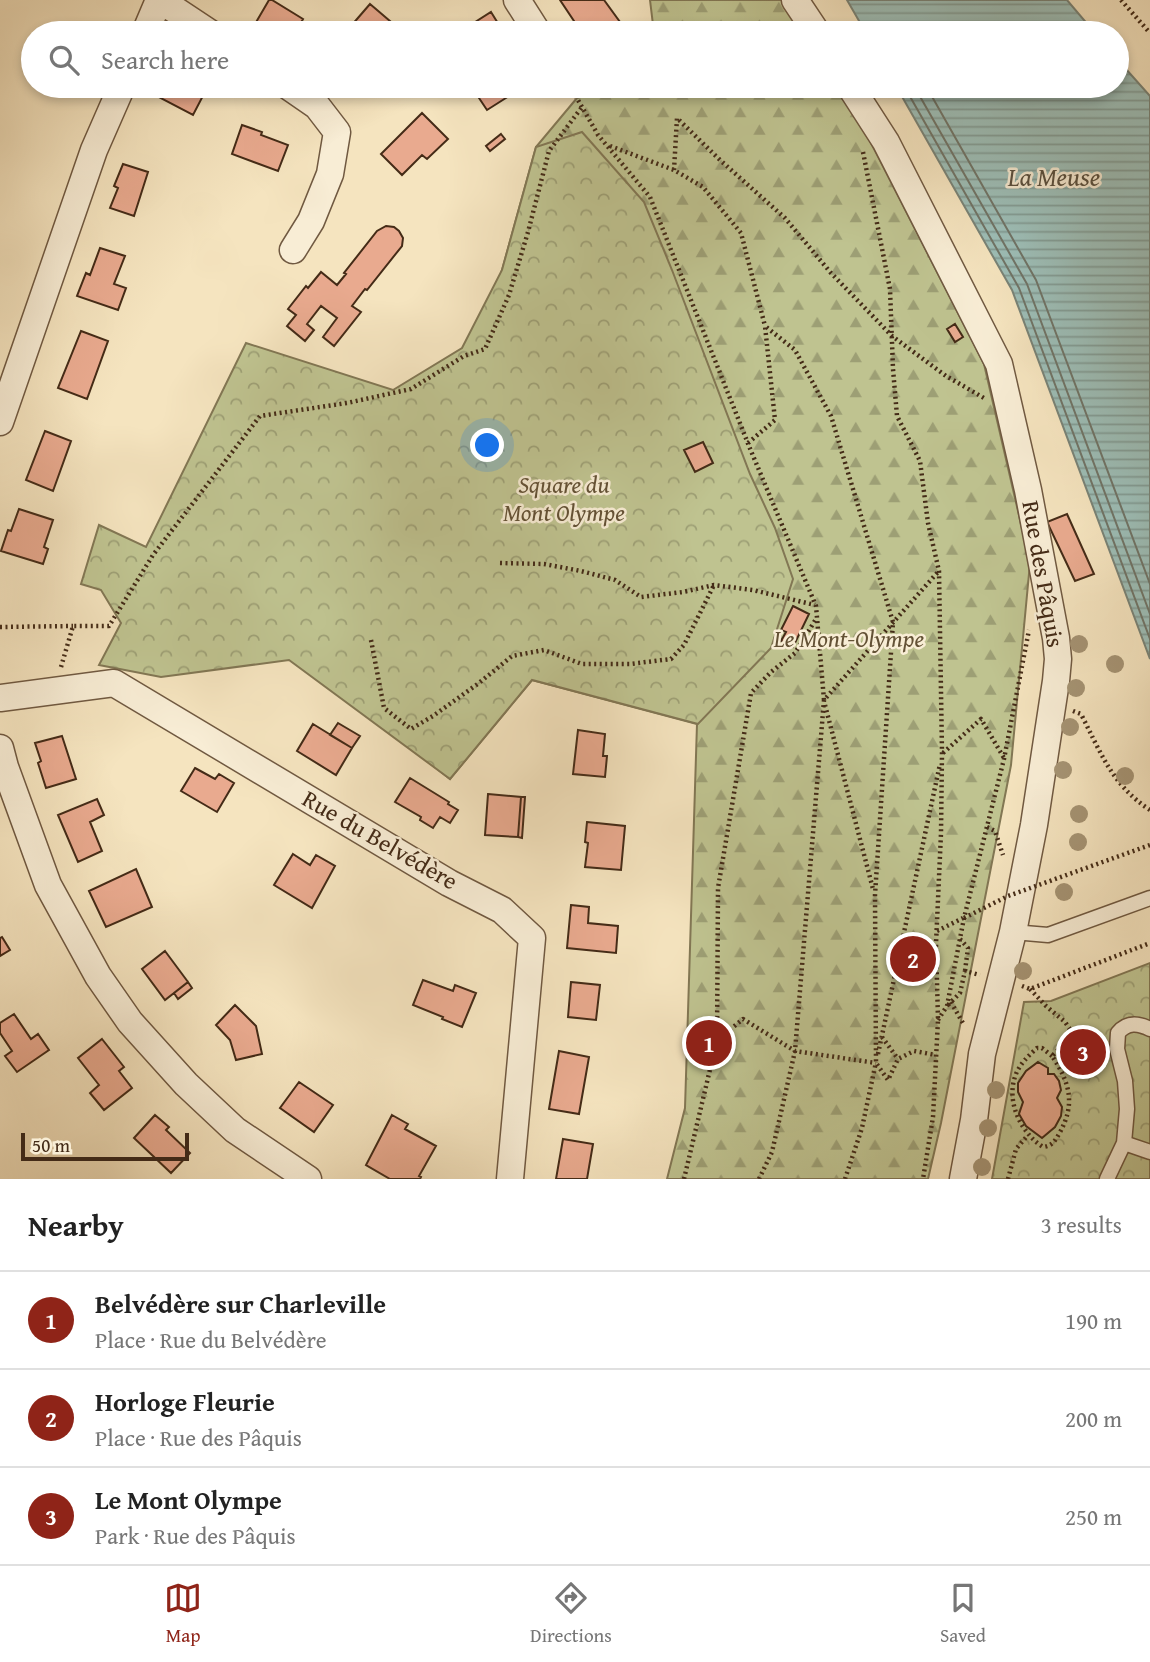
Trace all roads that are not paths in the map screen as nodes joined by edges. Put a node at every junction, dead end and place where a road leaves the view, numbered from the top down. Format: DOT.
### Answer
graph roads {
  1 [pos="160,0"];
  2 [pos="517,0"];
  3 [pos="796,0"];
  4 [pos="150,21"];
  5 [pos="192,21"];
  6 [pos="530,21"];
  7 [pos="809,21"];
  8 [pos="117,98"];
  9 [pos="305,98"];
  10 [pos="858,98"];
  11 [pos="293,250"];
  12 [pos="0,422"];
  13 [pos="0,698"];
  14 [pos="0,748"];
  15 [pos="1150,898"];
  16 [pos="1013,932"];
  17 [pos="1150,1029"];
  18 [pos="1124,1143"];
  19 [pos="1150,1152"];
  20 [pos="962,1174"];
  21 [pos="308,1179"];
  22 [pos="510,1179"];
  23 [pos="1107,1179"];
  1 -- 4 [label="street"];
  1 -- 5 [label="street"];
  2 -- 6 [label="street"];
  3 -- 7 [label="street"];
  8 -- 12 [label="street"];
  9 -- 11 [label="street"];
  10 -- 16 [label="street, Rue des Pâquis"];
  13 -- 22 [label="street, Rue du Belvédère"];
  14 -- 21 [label="street"];
  15 -- 16 [label="lane"];
  16 -- 20 [label="street, Rue des Pâquis"];
  17 -- 18 [label="lane"];
  18 -- 19 [label="lane"];
  18 -- 23 [label="lane"];
}
